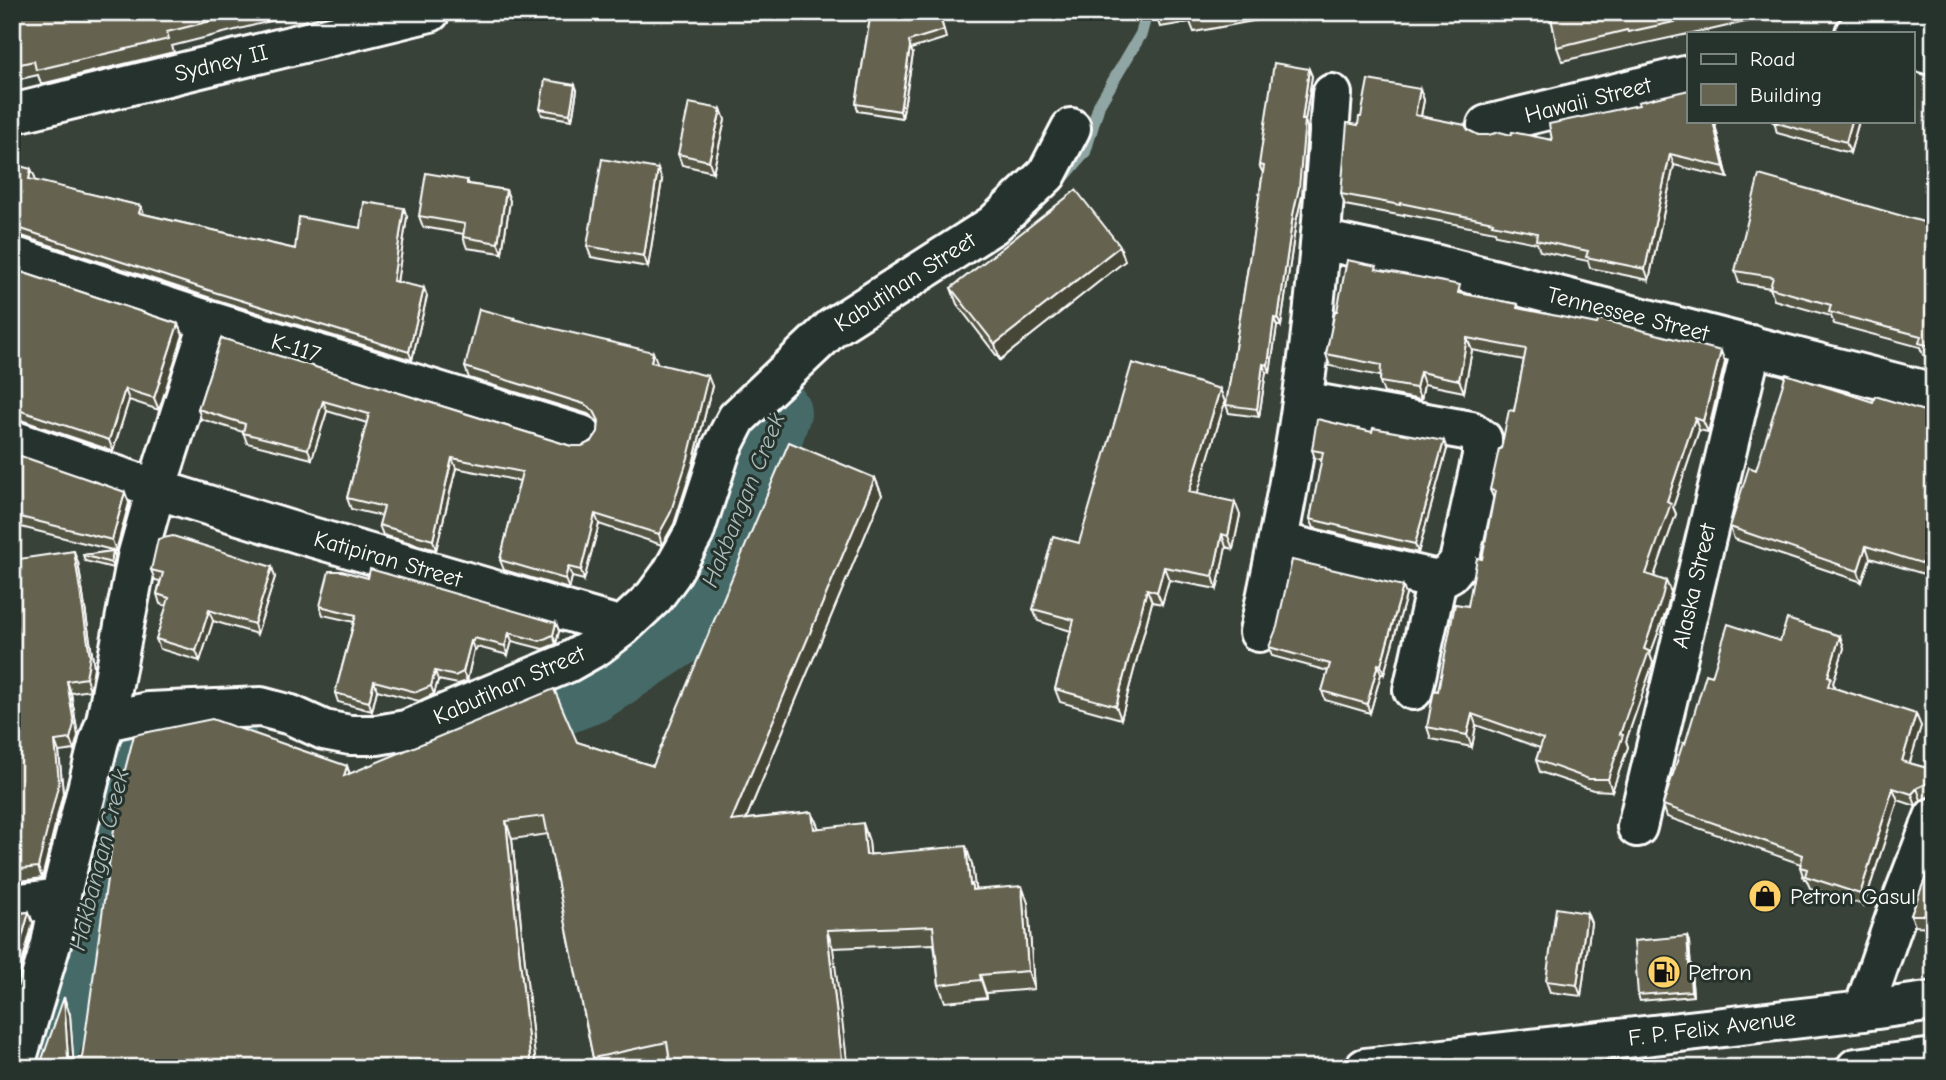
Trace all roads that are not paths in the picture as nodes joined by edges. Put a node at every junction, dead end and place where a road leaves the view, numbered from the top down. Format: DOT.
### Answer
graph roads {
  1 [pos="430,12"];
  2 [pos="1934,14"];
  3 [pos="1860,28"];
  4 [pos="1914,49"];
  5 [pos="1934,56"];
  6 [pos="1687,75"];
  7 [pos="1332,94"];
  8 [pos="12,114"];
  9 [pos="1487,125"];
  10 [pos="1071,128"];
  11 [pos="1321,240"];
  12 [pos="12,256"];
  13 [pos="210,321"];
  14 [pos="1752,345"];
  15 [pos="1934,393"];
  16 [pos="1302,401"];
  17 [pos="581,435"];
  18 [pos="12,440"];
  19 [pos="156,488"];
  20 [pos="1278,542"];
  21 [pos="1437,580"];
  22 [pos="622,627"];
  23 [pos="1259,632"];
  24 [pos="1413,690"];
  25 [pos="106,721"];
  26 [pos="1934,817"];
  27 [pos="1637,827"];
  28 [pos="60,898"];
  29 [pos="12,904"];
  30 [pos="1934,1002"];
  31 [pos="1863,1011"];
  32 [pos="1934,1058"];
  33 [pos="1864,1067"];
  34 [pos="15,1068"];
  35 [pos="1365,1068"];
  1 -- 8 [label="street, Sydney II"];
  2 -- 3 [label="street"];
  4 -- 5 [label="street"];
  6 -- 9 [label="street, Hawaii Street"];
  7 -- 11 [label="street"];
  10 -- 22 [label="street, Kabutihan Street"];
  11 -- 14 [label="street, Tennessee Street"];
  11 -- 16 [label="street"];
  12 -- 13 [label="street, K-117"];
  13 -- 17 [label="street, K-117"];
  13 -- 19 [label="street"];
  14 -- 15 [label="street, Tennessee Street"];
  14 -- 27 [label="street, Alaska Street"];
  16 -- 20 [label="street"];
  16 -- 21 [label="street"];
  18 -- 19 [label="street, Katipiran Street"];
  19 -- 22 [label="street, Katipiran Street"];
  19 -- 25 [label="street"];
  20 -- 21 [label="street"];
  20 -- 23 [label="street"];
  21 -- 24 [label="street"];
  22 -- 25 [label="street, Kabutihan Street"];
  25 -- 28 [label="street"];
  26 -- 31 [label="street"];
  28 -- 29 [label="street"];
  28 -- 34 [label="street"];
  30 -- 31 [label="street, F. P. Felix Avenue"];
  31 -- 35 [label="street, F. P. Felix Avenue"];
  32 -- 33 [label="street"];
}
